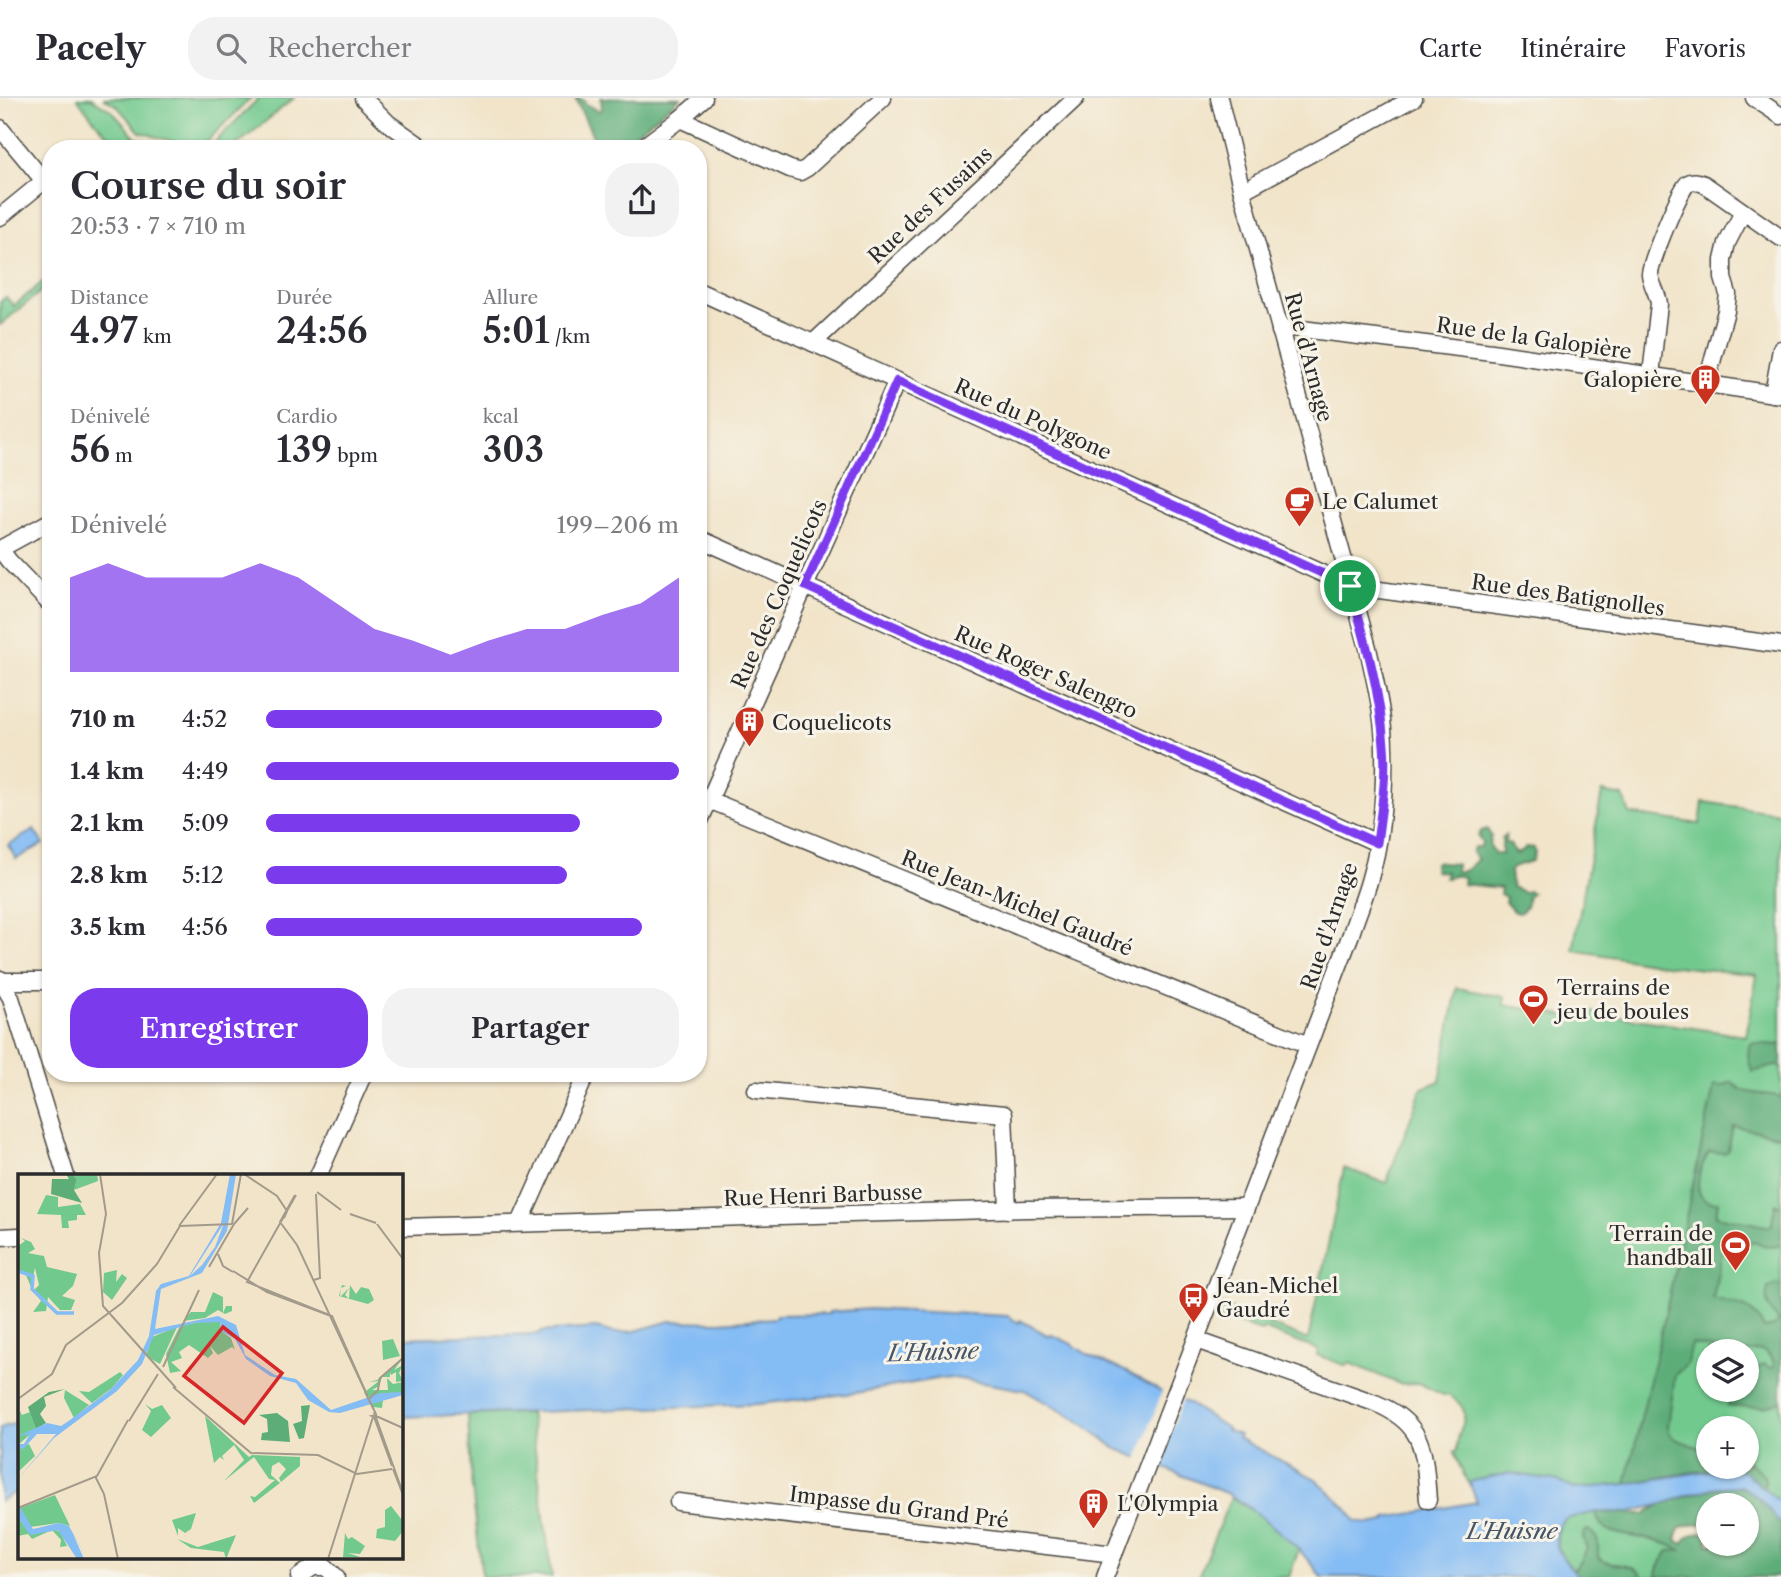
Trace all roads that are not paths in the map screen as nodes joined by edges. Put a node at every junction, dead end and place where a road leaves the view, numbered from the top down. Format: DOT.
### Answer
graph roads {
  1 [pos="363,98"];
  2 [pos="704,98"];
  3 [pos="883,98"];
  4 [pos="1076,98"];
  5 [pos="1219,98"];
  6 [pos="1414,98"];
  7 [pos="1754,98"];
  8 [pos="1781,116"];
  9 [pos="680,119"];
  10 [pos="0,128"];
  11 [pos="413,140"];
  12 [pos="652,140"];
  13 [pos="42,179"];
  14 [pos="42,183"];
  15 [pos="1242,191"];
  16 [pos="1743,212"];
  17 [pos="0,217"];
  18 [pos="1781,238"];
  19 [pos="707,295"];
  20 [pos="1280,331"];
  21 [pos="813,343"];
  22 [pos="1781,349"];
  23 [pos="1651,375"];
  24 [pos="897,381"];
  25 [pos="1699,382"];
  26 [pos="1777,395"];
  27 [pos="42,526"];
  28 [pos="707,542"];
  29 [pos="0,549"];
  30 [pos="805,586"];
  31 [pos="1350,586"];
  32 [pos="42,596"];
  33 [pos="1781,645"];
  34 [pos="709,800"];
  35 [pos="707,805"];
  36 [pos="1377,843"];
  37 [pos="1,981"];
  38 [pos="42,981"];
  39 [pos="1308,1045"];
  40 [pos="360,1082"];
  41 [pos="583,1082"];
  42 [pos="756,1090"];
  43 [pos="65,1174"];
  44 [pos="319,1174"];
  45 [pos="1246,1207"];
  46 [pos="1007,1210"];
  47 [pos="520,1223"];
  48 [pos="402,1227"];
  49 [pos="18,1236"];
  50 [pos="0,1237"];
  51 [pos="1195,1343"];
  52 [pos="1428,1500"];
  53 [pos="678,1502"];
  54 [pos="1114,1554"];
  55 [pos="331,1572"];
  56 [pos="299,1577"];
  57 [pos="1105,1577"];
  1 -- 11 [label="street"];
  2 -- 9 [label="street"];
  3 -- 9 [label="street"];
  4 -- 21 [label="street, Rue des Fusains"];
  5 -- 15 [label="street, Rue d'Arnage"];
  6 -- 15 [label="street"];
  7 -- 8 [label="street"];
  9 -- 12 [label="street"];
  10 -- 13 [label="street"];
  14 -- 17 [label="street"];
  15 -- 20 [label="street, Rue d'Arnage"];
  16 -- 18 [label="street"];
  16 -- 23 [label="street"];
  16 -- 25 [label="street"];
  19 -- 21 [label="street, Rue du Polygone"];
  20 -- 23 [label="street, Rue de la Galopière"];
  20 -- 31 [label="street, Rue d'Arnage"];
  21 -- 24 [label="street, Rue du Polygone"];
  22 -- 26 [label="street"];
  23 -- 25 [label="street, Rue de la Galopière"];
  24 -- 30 [label="street, Rue des Coquelicots"];
  24 -- 31 [label="street, Rue du Polygone"];
  25 -- 26 [label="street, Rue de la Galopière"];
  27 -- 29 [label="street"];
  28 -- 30 [label="street, Rue Roger Salengro"];
  29 -- 32 [label="street"];
  30 -- 34 [label="street, Rue des Coquelicots"];
  30 -- 36 [label="street, Rue Roger Salengro"];
  31 -- 33 [label="street, Rue des Batignolles"];
  31 -- 36 [label="street, Rue d'Arnage"];
  34 -- 35 [label="street, Rue des Coquelicots"];
  34 -- 39 [label="street, Rue Jean-Michel Gaudré"];
  36 -- 39 [label="street, Rue d'Arnage"];
  37 -- 38 [label="street"];
  37 -- 43 [label="street"];
  39 -- 45 [label="street, Rue d'Arnage"];
  40 -- 44 [label="street"];
  41 -- 47 [label="street"];
  42 -- 46 [label="street"];
  45 -- 46 [label="street, Rue Henri Barbusse"];
  45 -- 51 [label="street, Rue d'Arnage"];
  46 -- 47 [label="street, Rue Henri Barbusse"];
  47 -- 48 [label="street, Rue Henri Barbusse"];
  49 -- 50 [label="street"];
  51 -- 52 [label="street"];
  51 -- 54 [label="street, Rue d'Arnage"];
  53 -- 54 [label="street, Impasse du Grand Pré"];
  54 -- 57 [label="street"];
  55 -- 56 [label="street"];
}
